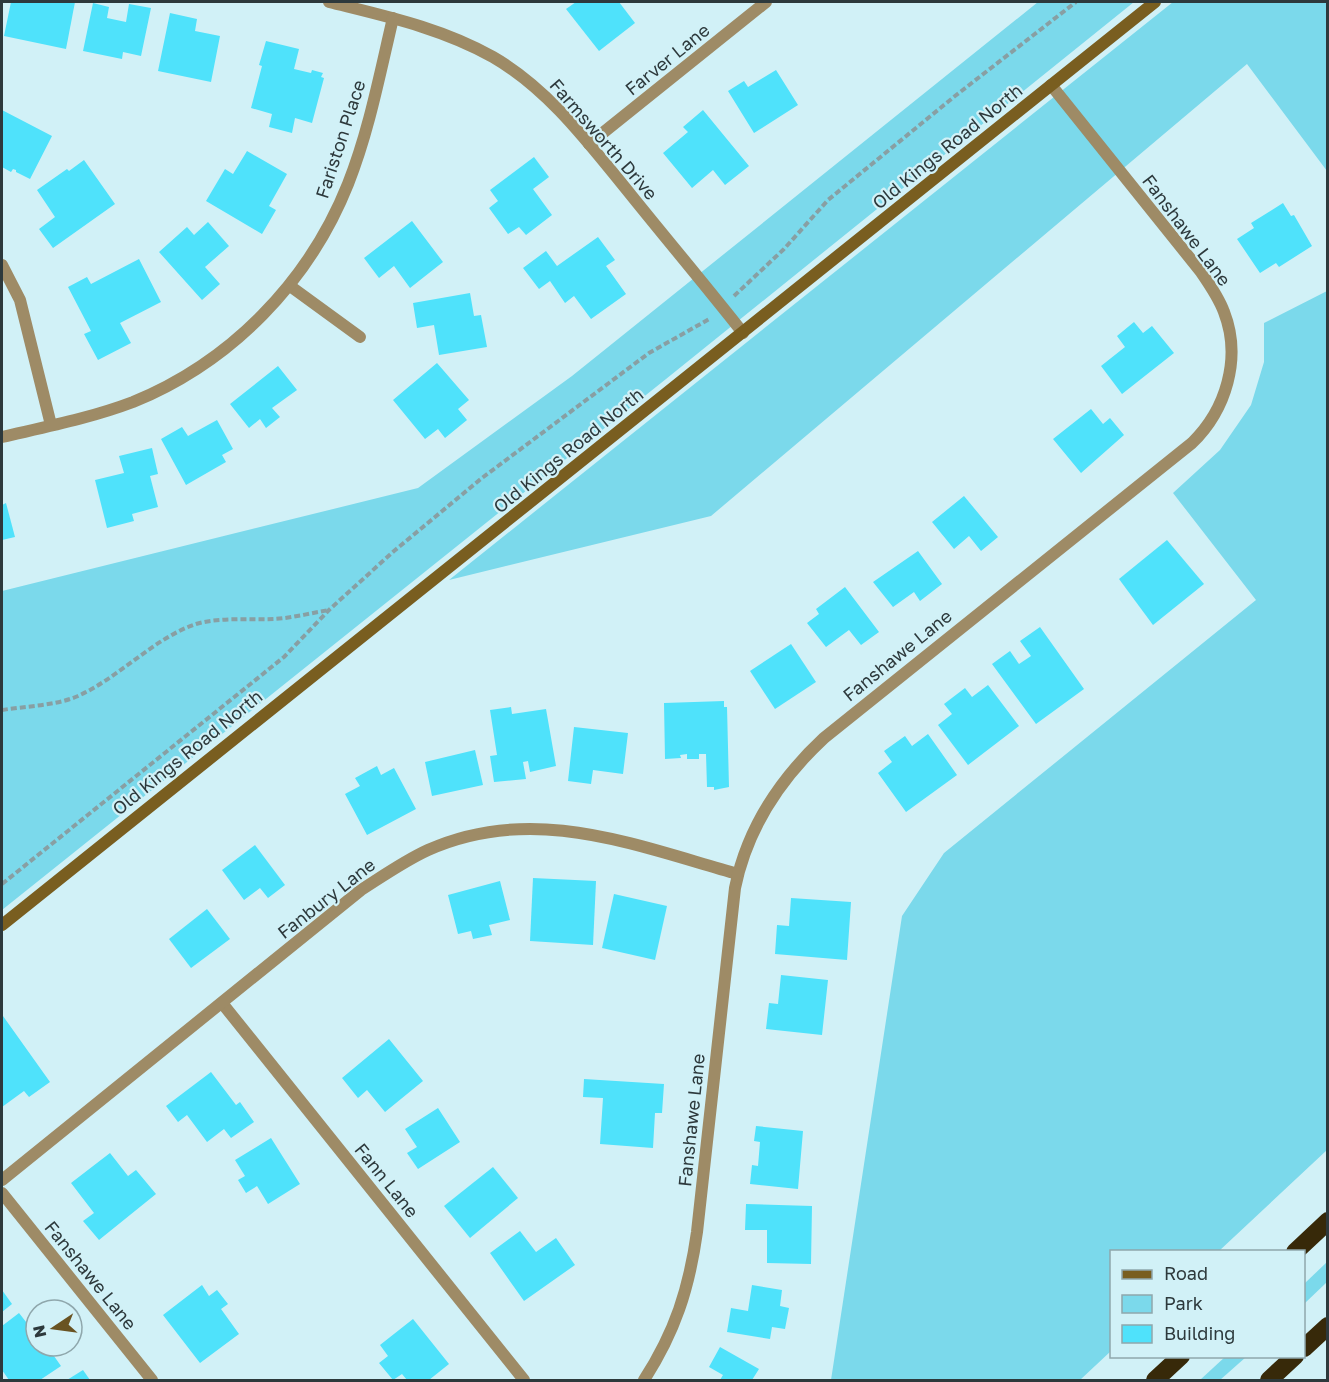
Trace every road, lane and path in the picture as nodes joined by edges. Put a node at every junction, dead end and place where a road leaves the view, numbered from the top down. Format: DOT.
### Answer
graph roads {
  1 [pos="329,2"];
  2 [pos="766,2"];
  3 [pos="1076,2"];
  4 [pos="1155,2"];
  5 [pos="393,18"];
  6 [pos="1051,85"];
  7 [pos="589,144"];
  8 [pos="2,265"];
  9 [pos="290,286"];
  10 [pos="736,294"];
  11 [pos="706,322"];
  12 [pos="743,333"];
  13 [pos="360,337"];
  14 [pos="51,425"];
  15 [pos="2,437"];
  16 [pos="330,609"];
  17 [pos="2,710"];
  18 [pos="738,874"];
  19 [pos="2,884"];
  20 [pos="2,925"];
  21 [pos="222,1003"];
  22 [pos="2,1180"];
  23 [pos="2,1193"];
  24 [pos="1328,1221"];
  25 [pos="1295,1250"];
  26 [pos="1328,1326"];
  27 [pos="1305,1347"];
  28 [pos="1179,1358"];
  29 [pos="1293,1358"];
  30 [pos="152,1380"];
  31 [pos="524,1380"];
  32 [pos="644,1380"];
  33 [pos="1155,1380"];
  34 [pos="1269,1380"];
  1 -- 5 [label="street, Farmsworth Drive"];
  2 -- 7 [label="street, Farver Lane"];
  3 -- 10 [label="path"];
  4 -- 6 [label="street, Old Kings Road North"];
  5 -- 7 [label="street, Farmsworth Drive"];
  5 -- 9 [label="street, Fariston Place"];
  6 -- 12 [label="street, Old Kings Road North"];
  6 -- 18 [label="street, Fanshawe Lane"];
  7 -- 12 [label="street, Farmsworth Drive"];
  8 -- 14 [label="street"];
  9 -- 13 [label="street"];
  9 -- 14 [label="street, Fariston Place"];
  11 -- 16 [label="path"];
  12 -- 20 [label="street, Old Kings Road North"];
  14 -- 15 [label="street, Fariston Place"];
  16 -- 17 [label="path"];
  16 -- 19 [label="path"];
  18 -- 21 [label="street, Fanbury Lane"];
  18 -- 32 [label="street, Fanshawe Lane"];
  21 -- 22 [label="street, Fanbury Lane"];
  21 -- 31 [label="street, Fann Lane"];
  23 -- 30 [label="street, Fanshawe Lane"];
  24 -- 25 [label="highway"];
  26 -- 27 [label="highway"];
  28 -- 33 [label="highway"];
  29 -- 34 [label="highway"];
}
